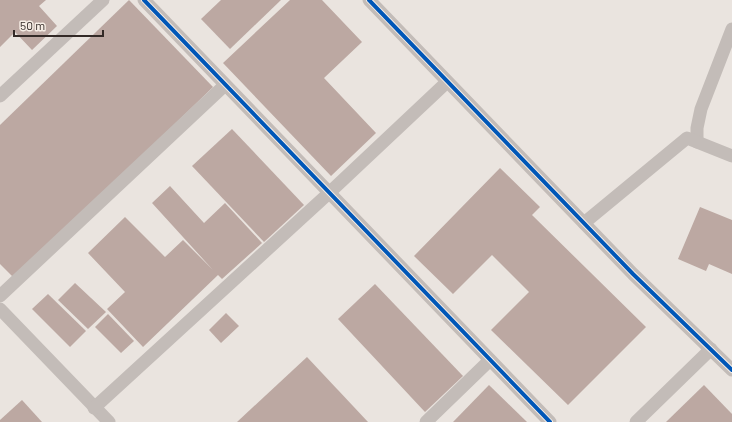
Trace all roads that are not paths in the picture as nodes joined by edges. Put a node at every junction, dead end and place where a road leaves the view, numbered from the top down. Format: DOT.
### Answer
graph roads {
  1 [pos="102,0"];
  2 [pos="144,0"];
  3 [pos="369,0"];
  4 [pos="731,36"];
  5 [pos="447,82"];
  6 [pos="226,85"];
  7 [pos="0,96"];
  8 [pos="697,142"];
  9 [pos="732,156"];
  10 [pos="329,193"];
  11 [pos="584,223"];
  12 [pos="0,296"];
  13 [pos="0,309"];
  14 [pos="711,349"];
  15 [pos="490,360"];
  16 [pos="732,370"];
  17 [pos="94,408"];
  18 [pos="109,422"];
  19 [pos="426,422"];
  20 [pos="550,422"];
  21 [pos="636,422"];
  1 -- 7 [label="street"];
  2 -- 6 [label="street"];
  3 -- 5 [label="street"];
  4 -- 8 [label="street"];
  5 -- 10 [label="street"];
  5 -- 11 [label="street"];
  6 -- 10 [label="street"];
  6 -- 12 [label="street"];
  8 -- 9 [label="street"];
  8 -- 11 [label="street"];
  10 -- 15 [label="street"];
  10 -- 17 [label="street"];
  11 -- 14 [label="street"];
  13 -- 17 [label="street"];
  14 -- 16 [label="street"];
  14 -- 21 [label="street"];
  15 -- 19 [label="street"];
  15 -- 20 [label="street"];
  17 -- 18 [label="street"];
}
